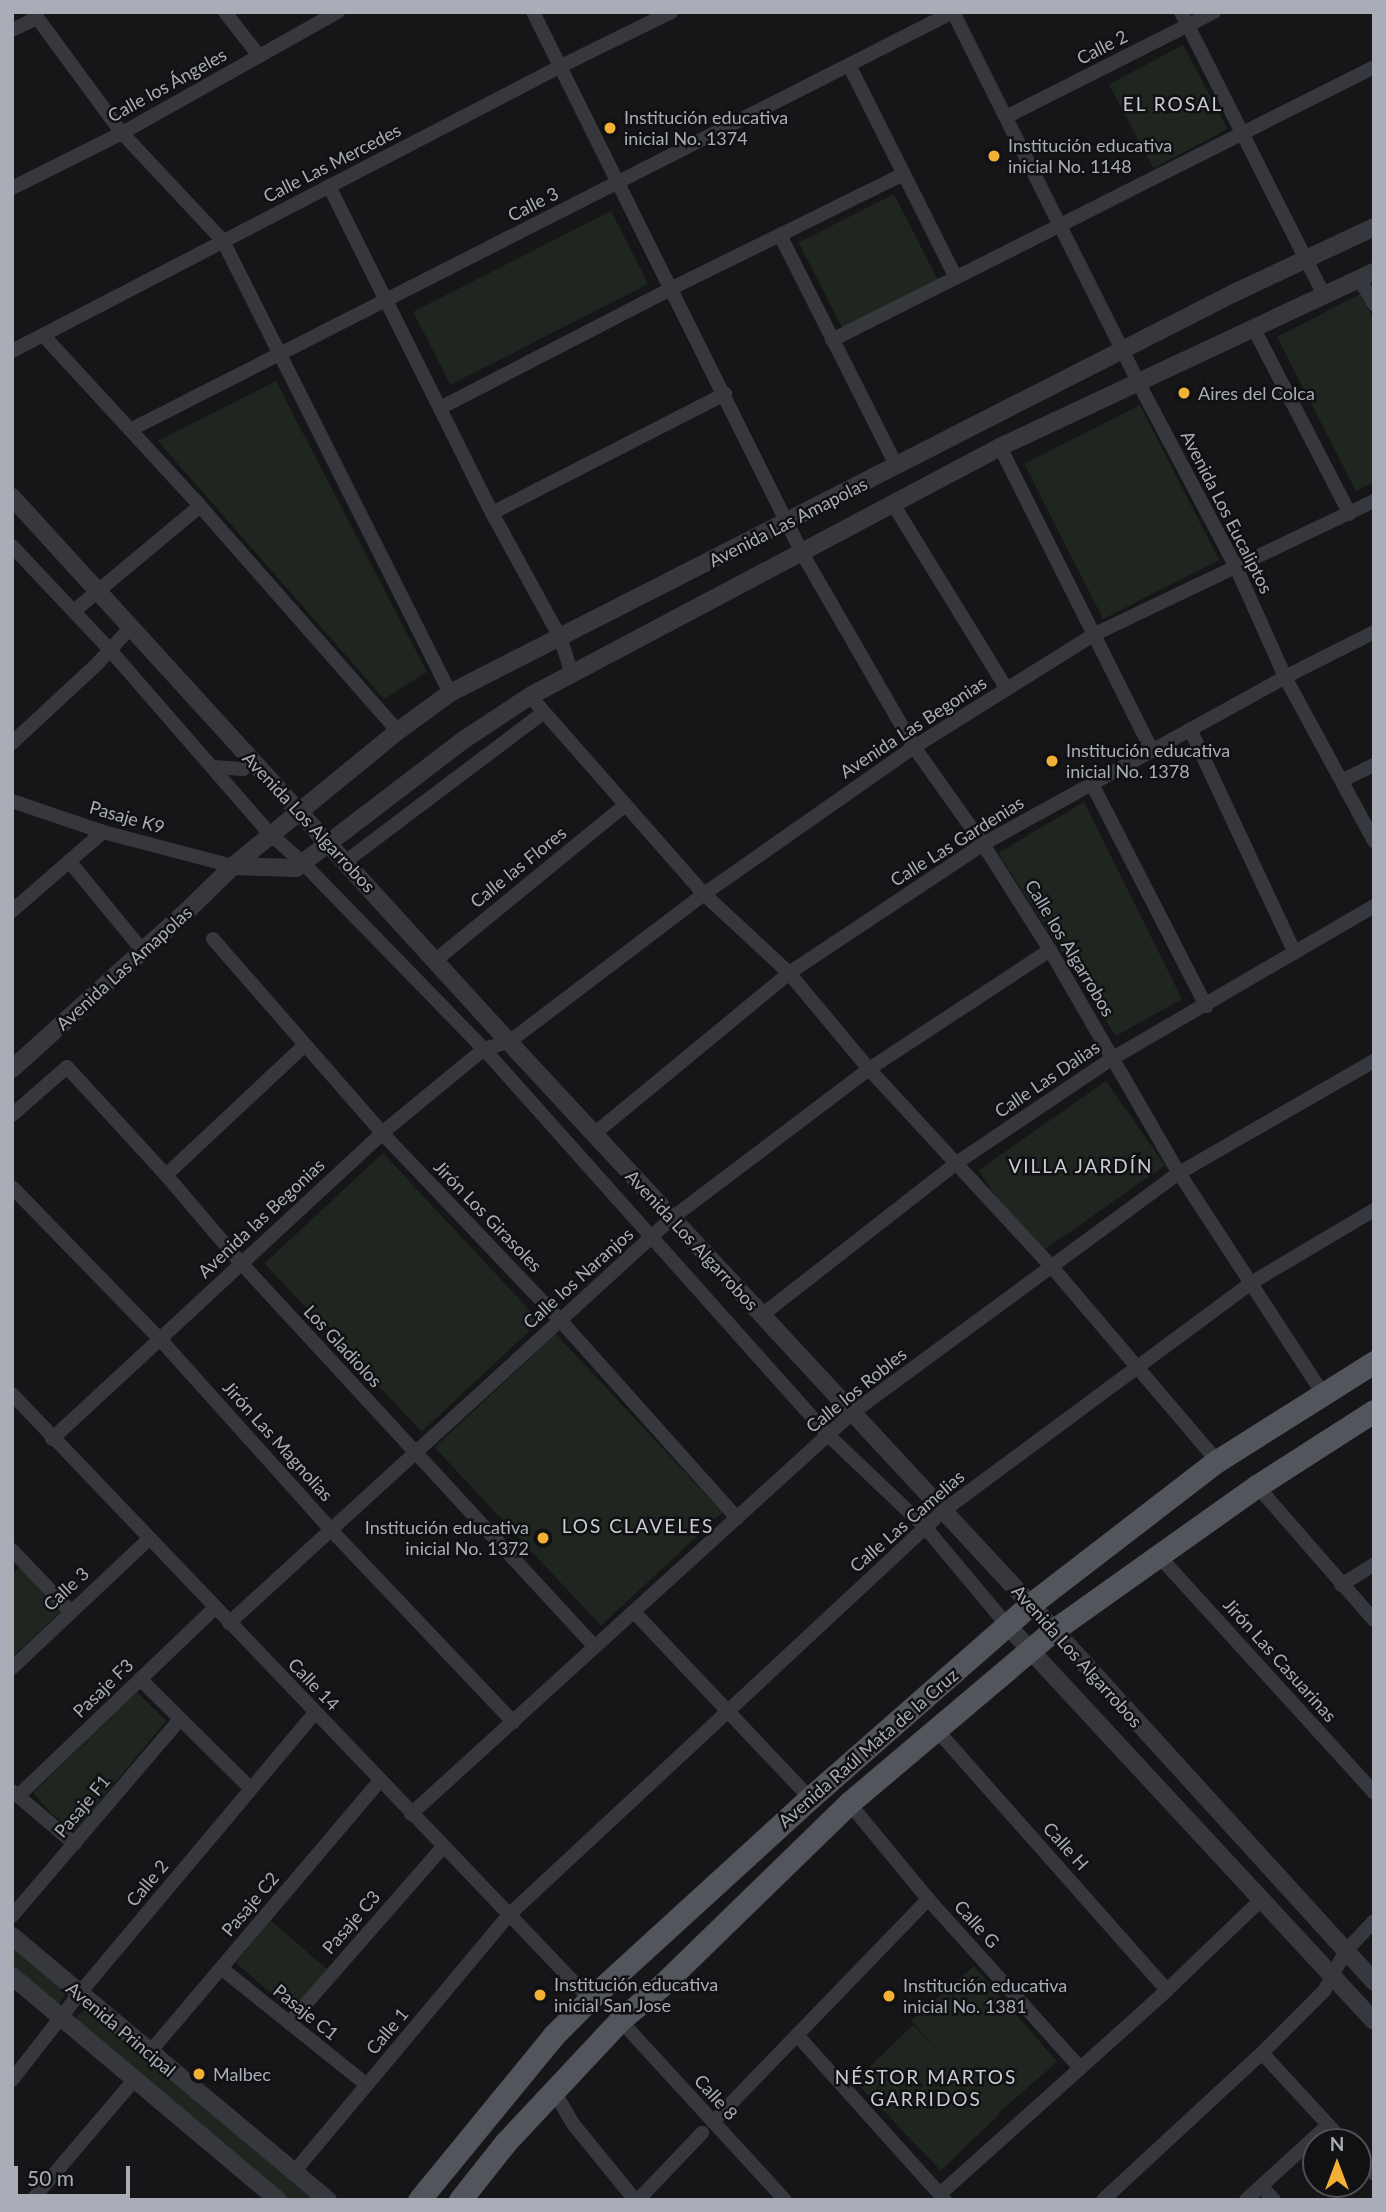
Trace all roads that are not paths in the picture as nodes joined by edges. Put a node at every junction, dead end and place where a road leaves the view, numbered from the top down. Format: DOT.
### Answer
graph roads {
  1 [pos="225,12"];
  2 [pos="338,12"];
  3 [pos="533,12"];
  4 [pos="671,12"];
  5 [pos="953,12"];
  6 [pos="1214,12"];
  7 [pos="35,15"];
  8 [pos="1184,19"];
  9 [pos="12,30"];
  10 [pos="259,56"];
  11 [pos="849,65"];
  12 [pos="561,66"];
  13 [pos="1374,67"];
  14 [pos="1006,117"];
  15 [pos="1244,133"];
  16 [pos="122,134"];
  17 [pos="904,174"];
  18 [pos="619,183"];
  19 [pos="329,186"];
  20 [pos="12,188"];
  21 [pos="1061,226"];
  22 [pos="1374,226"];
  23 [pos="780,235"];
  24 [pos="223,241"];
  25 [pos="1308,259"];
  26 [pos="1367,276"];
  27 [pos="956,278"];
  28 [pos="671,288"];
  29 [pos="1324,295"];
  30 [pos="386,300"];
  31 [pos="1374,304"];
  32 [pos="1254,329"];
  33 [pos="43,335"];
  34 [pos="832,340"];
  35 [pos="12,351"];
  36 [pos="1122,351"];
  37 [pos="280,354"];
  38 [pos="1138,382"];
  39 [pos="725,394"];
  40 [pos="440,408"];
  41 [pos="130,430"];
  42 [pos="1000,447"];
  43 [pos="896,465"];
  44 [pos="12,497"];
  45 [pos="1374,501"];
  46 [pos="893,504"];
  47 [pos="200,506"];
  48 [pos="492,513"];
  49 [pos="1350,513"];
  50 [pos="786,524"];
  51 [pos="12,545"];
  52 [pos="802,553"];
  53 [pos="1236,565"];
  54 [pos="99,592"];
  55 [pos="74,611"];
  56 [pos="131,626"];
  57 [pos="1374,632"];
  58 [pos="1095,634"];
  59 [pos="560,638"];
  60 [pos="110,650"];
  61 [pos="572,675"];
  62 [pos="1285,677"];
  63 [pos="1007,688"];
  64 [pos="450,693"];
  65 [pos="530,696"];
  66 [pos="544,712"];
  67 [pos="1191,729"];
  68 [pos="398,731"];
  69 [pos="15,735"];
  70 [pos="914,747"];
  71 [pos="1152,751"];
  72 [pos="253,761"];
  73 [pos="1374,765"];
  74 [pos="213,767"];
  75 [pos="1343,780"];
  76 [pos="1092,784"];
  77 [pos="12,801"];
  78 [pos="625,805"];
  79 [pos="298,811"];
  80 [pos="103,832"];
  81 [pos="270,834"];
  82 [pos="1374,841"];
  83 [pos="330,844"];
  84 [pos="983,844"];
  85 [pos="69,861"];
  86 [pos="345,862"];
  87 [pos="303,863"];
  88 [pos="233,866"];
  89 [pos="704,894"];
  90 [pos="1374,906"];
  91 [pos="13,910"];
  92 [pos="213,939"];
  93 [pos="1050,950"];
  94 [pos="143,951"];
  95 [pos="1295,953"];
  96 [pos="437,959"];
  97 [pos="789,973"];
  98 [pos="1206,1006"];
  99 [pos="509,1042"];
  100 [pos="305,1045"];
  101 [pos="484,1049"];
  102 [pos="1114,1058"];
  103 [pos="1374,1061"];
  104 [pos="12,1069"];
  105 [pos="869,1069"];
  106 [pos="12,1115"];
  107 [pos="382,1133"];
  108 [pos="594,1134"];
  109 [pos="955,1164"];
  110 [pos="1179,1173"];
  111 [pos="166,1175"];
  112 [pos="12,1187"];
  113 [pos="1374,1210"];
  114 [pos="672,1218"];
  115 [pos="652,1236"];
  116 [pos="241,1263"];
  117 [pos="1052,1267"];
  118 [pos="1251,1283"];
  119 [pos="762,1315"];
  120 [pos="560,1320"];
  121 [pos="159,1338"];
  122 [pos="1374,1362"];
  123 [pos="1137,1367"];
  124 [pos="1322,1392"];
  125 [pos="12,1394"];
  126 [pos="1374,1410"];
  127 [pos="852,1413"];
  128 [pos="828,1435"];
  129 [pos="52,1439"];
  130 [pos="416,1452"];
  131 [pos="1217,1461"];
  132 [pos="1257,1486"];
  133 [pos="943,1511"];
  134 [pos="737,1518"];
  135 [pos="925,1527"];
  136 [pos="331,1530"];
  137 [pos="148,1540"];
  138 [pos="1158,1555"];
  139 [pos="14,1556"];
  140 [pos="1374,1564"];
  141 [pos="1341,1585"];
  142 [pos="1031,1604"];
  143 [pos="215,1608"];
  144 [pos="70,1611"];
  145 [pos="634,1612"];
  146 [pos="1374,1620"];
  147 [pos="229,1623"];
  148 [pos="1007,1625"];
  149 [pos="1054,1630"];
  150 [pos="595,1647"];
  151 [pos="1031,1650"];
  152 [pos="12,1668"];
  153 [pos="140,1679"];
  154 [pos="728,1711"];
  155 [pos="315,1713"];
  156 [pos="180,1719"];
  157 [pos="513,1721"];
  158 [pos="935,1728"];
  159 [pos="380,1781"];
  160 [pos="251,1789"];
  161 [pos="1374,1792"];
  162 [pos="15,1794"];
  163 [pos="810,1798"];
  164 [pos="849,1803"];
  165 [pos="411,1814"];
  166 [pos="75,1844"];
  167 [pos="443,1847"];
  168 [pos="928,1899"];
  169 [pos="1262,1899"];
  170 [pos="509,1915"];
  171 [pos="12,1916"];
  172 [pos="1374,1921"];
  173 [pos="12,1936"];
  174 [pos="1345,1952"];
  175 [pos="221,1968"];
  176 [pos="1332,1975"];
  177 [pos="12,1976"];
  178 [pos="1374,1982"];
  179 [pos="1167,1990"];
  180 [pos="79,1994"];
  181 [pos="590,1999"];
  182 [pos="61,2018"];
  183 [pos="620,2020"];
  184 [pos="1374,2021"];
  185 [pos="289,2022"];
  186 [pos="797,2035"];
  187 [pos="149,2053"];
  188 [pos="1262,2053"];
  189 [pos="1080,2068"];
  190 [pos="136,2078"];
  191 [pos="12,2080"];
  192 [pos="367,2085"];
  193 [pos="554,2091"];
  194 [pos="713,2122"];
  195 [pos="1328,2125"];
  196 [pos="1331,2128"];
  197 [pos="702,2133"];
  198 [pos="294,2172"];
  199 [pos="1261,2186"];
  200 [pos="942,2197"];
  201 [pos="275,2199"];
  202 [pos="32,2200"];
  203 [pos="328,2200"];
  204 [pos="419,2200"];
  205 [pos="460,2200"];
  206 [pos="636,2200"];
  207 [pos="785,2200"];
  208 [pos="1103,2200"];
  209 [pos="1246,2200"];
  210 [pos="1274,2200"];
  1 -- 10 [label="street"];
  2 -- 10 [label="street, Calle los Ángeles"];
  3 -- 12 [label="street, Calle los Algarrobos"];
  4 -- 12 [label="street, Calle Las Mercedes"];
  5 -- 11 [label="street, Calle 3"];
  5 -- 14 [label="street, Avenida Los Eucaliptos"];
  6 -- 8 [label="street, Calle 2"];
  7 -- 9 [label="street"];
  7 -- 16 [label="street"];
  8 -- 14 [label="street, Calle 2"];
  8 -- 15 [label="street"];
  10 -- 16 [label="street, Calle los Ángeles"];
  11 -- 17 [label="street"];
  11 -- 18 [label="street, Calle 3"];
  12 -- 18 [label="street, Calle los Algarrobos"];
  12 -- 19 [label="street, Calle Las Mercedes"];
  13 -- 15 [label="street"];
  14 -- 21 [label="street, Avenida Los Eucaliptos"];
  15 -- 21 [label="street"];
  15 -- 25 [label="street"];
  16 -- 20 [label="street, Calle los Ángeles"];
  16 -- 24 [label="street"];
  17 -- 23 [label="street"];
  17 -- 27 [label="street"];
  18 -- 28 [label="street, Calle los Algarrobos"];
  18 -- 30 [label="street, Calle 3"];
  19 -- 24 [label="street, Calle Las Mercedes"];
  19 -- 30 [label="street"];
  21 -- 27 [label="street"];
  21 -- 36 [label="street, Avenida Los Eucaliptos"];
  22 -- 25 [label="street, Avenida Las Amapolas"];
  23 -- 28 [label="street"];
  23 -- 34 [label="street"];
  24 -- 33 [label="street, Calle Las Mercedes"];
  24 -- 37 [label="street"];
  25 -- 29 [label="street"];
  25 -- 36 [label="street, Avenida Las Amapolas"];
  26 -- 29 [label="street, Avenida Las Amapolas"];
  26 -- 31 [label="street"];
  27 -- 34 [label="street"];
  28 -- 39 [label="street, Calle los Algarrobos"];
  28 -- 40 [label="street"];
  29 -- 32 [label="street, Avenida Las Amapolas"];
  30 -- 37 [label="street, Calle 3"];
  30 -- 40 [label="street"];
  32 -- 38 [label="street, Avenida Las Amapolas"];
  32 -- 49 [label="street"];
  33 -- 35 [label="street, Calle Las Mercedes"];
  33 -- 41 [label="street"];
  34 -- 43 [label="street"];
  36 -- 38 [label="street, Avenida Los Eucaliptos"];
  36 -- 43 [label="street, Avenida Las Amapolas"];
  37 -- 41 [label="street, Calle 3"];
  37 -- 64 [label="street"];
  38 -- 42 [label="street, Avenida Las Amapolas"];
  38 -- 53 [label="street, Avenida Los Eucaliptos"];
  39 -- 48 [label="street"];
  39 -- 50 [label="street, Calle los Algarrobos"];
  40 -- 48 [label="street"];
  41 -- 47 [label="street"];
  42 -- 46 [label="street, Avenida Las Amapolas"];
  42 -- 58 [label="street"];
  43 -- 50 [label="street, Avenida Las Amapolas"];
  44 -- 54 [label="street, Avenida Los Algarrobos"];
  45 -- 49 [label="street, Avenida Las Begonias"];
  46 -- 52 [label="street, Avenida Las Amapolas"];
  46 -- 63 [label="street"];
  47 -- 54 [label="street"];
  47 -- 68 [label="street"];
  48 -- 59 [label="street"];
  49 -- 53 [label="street, Avenida Las Begonias"];
  50 -- 52 [label="street, Calle los Algarrobos"];
  50 -- 59 [label="street, Avenida Las Amapolas"];
  51 -- 55 [label="street, Avenida Los Algarrobos"];
  52 -- 61 [label="street, Avenida Las Amapolas"];
  52 -- 70 [label="street, Calle los Algarrobos"];
  53 -- 58 [label="street, Avenida Las Begonias"];
  53 -- 62 [label="street, Avenida Los Eucaliptos"];
  54 -- 55 [label="street"];
  54 -- 56 [label="street, Avenida Los Algarrobos"];
  55 -- 60 [label="street, Avenida Los Algarrobos"];
  56 -- 60 [label="street"];
  56 -- 72 [label="street, Avenida Los Algarrobos"];
  57 -- 62 [label="street, Calle Las Gardenias"];
  58 -- 63 [label="street, Avenida Las Begonias"];
  58 -- 71 [label="street"];
  59 -- 61 [label="street"];
  59 -- 64 [label="street, Avenida Las Amapolas"];
  60 -- 69 [label="street"];
  60 -- 74 [label="street, Avenida Los Algarrobos"];
  61 -- 65 [label="street, Avenida Las Amapolas"];
  62 -- 67 [label="street, Calle Las Gardenias"];
  62 -- 75 [label="street, Avenida Los Eucaliptos"];
  63 -- 70 [label="street, Avenida Las Begonias"];
  64 -- 68 [label="street, Avenida Las Amapolas"];
  65 -- 66 [label="street"];
  65 -- 83 [label="street, Avenida Las Amapolas"];
  66 -- 78 [label="street"];
  66 -- 86 [label="street"];
  67 -- 71 [label="street, Calle Las Gardenias"];
  67 -- 95 [label="street"];
  68 -- 79 [label="street, Avenida Las Amapolas"];
  70 -- 84 [label="street, Calle los Algarrobos"];
  70 -- 89 [label="street, Avenida Las Begonias"];
  71 -- 76 [label="street, Calle Las Gardenias"];
  72 -- 74 [label="street"];
  72 -- 79 [label="street, Avenida Los Algarrobos"];
  73 -- 75 [label="street"];
  74 -- 81 [label="street, Avenida Los Algarrobos"];
  75 -- 82 [label="street, Avenida Los Eucaliptos"];
  76 -- 84 [label="street, Calle Las Gardenias"];
  76 -- 98 [label="street"];
  77 -- 80 [label="street, Pasaje K9"];
  78 -- 89 [label="street"];
  78 -- 96 [label="street, Calle las Flores"];
  79 -- 81 [label="street, Avenida Las Amapolas"];
  79 -- 83 [label="street, Avenida Los Algarrobos"];
  80 -- 85 [label="street"];
  80 -- 88 [label="street, Pasaje K9"];
  81 -- 87 [label="street, Avenida Los Algarrobos"];
  81 -- 88 [label="street, Avenida Las Amapolas"];
  83 -- 86 [label="street, Avenida Los Algarrobos"];
  83 -- 87 [label="street, Avenida Las Amapolas"];
  84 -- 93 [label="street, Calle los Algarrobos"];
  84 -- 97 [label="street, Calle Las Gardenias"];
  85 -- 91 [label="street"];
  85 -- 94 [label="street"];
  86 -- 96 [label="street, Avenida Los Algarrobos"];
  87 -- 88 [label="street, Avenida Las Amapolas"];
  87 -- 101 [label="street, Avenida Los Algarrobos"];
  88 -- 94 [label="street, Avenida Las Amapolas"];
  89 -- 97 [label="street"];
  89 -- 99 [label="street, Avenida Las Begonias"];
  90 -- 95 [label="street, Calle Las Dalias"];
  92 -- 100 [label="street, Jirón Los Girasoles"];
  93 -- 102 [label="street, Calle los Algarrobos"];
  93 -- 105 [label="street, Calle los Naranjos"];
  94 -- 104 [label="street, Avenida Las Amapolas"];
  95 -- 98 [label="street, Calle Las Dalias"];
  96 -- 99 [label="street, Avenida Los Algarrobos"];
  97 -- 105 [label="street"];
  97 -- 108 [label="street, Calle Las Gardenias"];
  98 -- 102 [label="street, Calle Las Dalias"];
  99 -- 101 [label="street, Avenida las Begonias"];
  99 -- 108 [label="street, Avenida Los Algarrobos"];
  100 -- 107 [label="street, Jirón Los Girasoles"];
  100 -- 111 [label="street"];
  101 -- 107 [label="street, Avenida las Begonias"];
  101 -- 115 [label="street, Avenida Los Algarrobos"];
  102 -- 109 [label="street, Calle Las Dalias"];
  102 -- 110 [label="street, Calle los Algarrobos"];
  103 -- 110 [label="street, Calle los Robles"];
  105 -- 109 [label="street"];
  105 -- 114 [label="street, Calle los Naranjos"];
  106 -- 111 [label="street, Los Gladiolos"];
  107 -- 116 [label="street, Avenida las Begonias"];
  107 -- 120 [label="street, Jirón Los Girasoles"];
  108 -- 114 [label="street, Avenida Los Algarrobos"];
  109 -- 117 [label="street"];
  109 -- 119 [label="street, Calle Las Dalias"];
  110 -- 117 [label="street, Calle los Robles"];
  110 -- 118 [label="street, Calle los Algarrobos"];
  111 -- 116 [label="street, Los Gladiolos"];
  112 -- 121 [label="street, Jirón Las Magnolias"];
  113 -- 118 [label="street, Calle Las Camelias"];
  114 -- 115 [label="street, Calle los Naranjos"];
  114 -- 119 [label="street, Avenida Los Algarrobos"];
  115 -- 120 [label="street, Calle los Naranjos"];
  115 -- 128 [label="street, Avenida Los Algarrobos"];
  116 -- 121 [label="street, Avenida las Begonias"];
  116 -- 130 [label="street, Los Gladiolos"];
  117 -- 123 [label="street"];
  117 -- 127 [label="street, Calle los Robles"];
  118 -- 123 [label="street, Calle Las Camelias"];
  118 -- 124 [label="street, Calle los Algarrobos"];
  119 -- 127 [label="street, Avenida Los Algarrobos"];
  120 -- 130 [label="street, Calle los Naranjos"];
  120 -- 134 [label="street, Jirón Los Girasoles"];
  121 -- 129 [label="street, Avenida las Begonias"];
  121 -- 136 [label="street, Jirón Las Magnolias"];
  122 -- 124 [label="main road, Avenida Raúl Mata de la Cruz"];
  123 -- 131 [label="street"];
  123 -- 133 [label="street, Calle Las Camelias"];
  124 -- 131 [label="main road, Avenida Raúl Mata de la Cruz"];
  125 -- 129 [label="street, Calle 14"];
  126 -- 132 [label="main road, Avenida Raúl Mata de la Cruz"];
  127 -- 128 [label="street, Calle los Robles"];
  127 -- 133 [label="street, Avenida Los Algarrobos"];
  128 -- 134 [label="street, Calle los Robles"];
  128 -- 135 [label="street, Avenida Los Algarrobos"];
  129 -- 137 [label="street, Calle 14"];
  130 -- 136 [label="street, Calle los Naranjos"];
  130 -- 150 [label="street, Los Gladiolos"];
  131 -- 142 [label="main road, Avenida Raúl Mata de la Cruz"];
  132 -- 138 [label="main road, Avenida Raúl Mata de la Cruz"];
  132 -- 141 [label="street"];
  133 -- 135 [label="street, Calle Las Camelias"];
  133 -- 142 [label="street, Avenida Los Algarrobos"];
  134 -- 145 [label="street, Calle los Robles"];
  135 -- 148 [label="street, Avenida Los Algarrobos"];
  135 -- 154 [label="street, Calle Las Camelias"];
  136 -- 147 [label="street, Calle los Naranjos"];
  136 -- 157 [label="street, Jirón Las Magnolias"];
  137 -- 143 [label="street, Calle 14"];
  137 -- 144 [label="street, Calle 3"];
  138 -- 149 [label="main road, Avenida Raúl Mata de la Cruz"];
  138 -- 161 [label="street, Jirón Las Casuarinas"];
  139 -- 144 [label="street"];
  140 -- 141 [label="street"];
  141 -- 146 [label="street"];
  142 -- 148 [label="main road, Avenida Raúl Mata de la Cruz"];
  142 -- 149 [label="street, Avenida Los Algarrobos"];
  143 -- 147 [label="street, Calle 14"];
  143 -- 153 [label="street, Pasaje F3"];
  144 -- 152 [label="street, Calle 3"];
  145 -- 150 [label="street, Calle los Robles"];
  145 -- 154 [label="street"];
  147 -- 155 [label="street, Calle 14"];
  148 -- 151 [label="street, Avenida Los Algarrobos"];
  148 -- 163 [label="main road, Avenida Raúl Mata de la Cruz"];
  149 -- 151 [label="main road, Avenida Raúl Mata de la Cruz"];
  149 -- 174 [label="street, Avenida Los Algarrobos"];
  150 -- 157 [label="street, Calle los Robles"];
  151 -- 158 [label="main road, Avenida Raúl Mata de la Cruz"];
  151 -- 169 [label="street, Avenida Los Algarrobos"];
  153 -- 156 [label="street"];
  153 -- 162 [label="street, Pasaje F3"];
  154 -- 163 [label="street"];
  154 -- 170 [label="street, Calle Las Camelias"];
  155 -- 159 [label="street, Calle 14"];
  155 -- 160 [label="street, Calle 2"];
  156 -- 160 [label="street"];
  156 -- 166 [label="street, Pasaje F1"];
  157 -- 165 [label="street, Calle los Robles"];
  158 -- 164 [label="main road, Avenida Raúl Mata de la Cruz"];
  158 -- 179 [label="street, Calle H"];
  159 -- 165 [label="street, Calle 14"];
  159 -- 175 [label="street, Pasaje C2"];
  160 -- 180 [label="street, Calle 2"];
  162 -- 166 [label="street"];
  163 -- 181 [label="main road, Avenida Raúl Mata de la Cruz"];
  164 -- 168 [label="street, Calle G"];
  164 -- 183 [label="main road, Avenida Raúl Mata de la Cruz"];
  165 -- 167 [label="street, Calle 14"];
  166 -- 171 [label="street, Pasaje F1"];
  167 -- 170 [label="street, Calle 14"];
  167 -- 185 [label="street, Pasaje C3"];
  168 -- 186 [label="street"];
  168 -- 189 [label="street, Calle G"];
  169 -- 176 [label="street, Avenida Los Algarrobos"];
  169 -- 179 [label="street"];
  170 -- 181 [label="street, Calle 14"];
  170 -- 192 [label="street, Calle 1"];
  172 -- 174 [label="street"];
  173 -- 180 [label="street, Avenida Principal"];
  174 -- 176 [label="street"];
  174 -- 178 [label="street, Avenida Los Algarrobos"];
  175 -- 185 [label="street, Pasaje C1"];
  175 -- 187 [label="street, Pasaje C2"];
  176 -- 184 [label="street, Avenida Los Algarrobos"];
  176 -- 188 [label="street"];
  177 -- 182 [label="street, Avenida Principal"];
  179 -- 189 [label="street"];
  180 -- 182 [label="street, Calle 2"];
  180 -- 187 [label="street, Avenida Principal"];
  181 -- 204 [label="main road, Avenida Raúl Mata de la Cruz"];
  182 -- 190 [label="street, Avenida Principal"];
  182 -- 191 [label="street, Calle 2"];
  183 -- 193 [label="main road, Avenida Raúl Mata de la Cruz"];
  183 -- 194 [label="street, Calle 8"];
  185 -- 192 [label="street, Pasaje C1"];
  186 -- 194 [label="street"];
  186 -- 200 [label="street"];
  187 -- 198 [label="street, Avenida Principal"];
  188 -- 195 [label="street"];
  188 -- 208 [label="street"];
  189 -- 200 [label="street"];
  190 -- 201 [label="street, Avenida Principal"];
  190 -- 202 [label="street"];
  192 -- 198 [label="street, Calle 1"];
  193 -- 205 [label="main road, Avenida Raúl Mata de la Cruz"];
  193 -- 206 [label="street"];
  194 -- 207 [label="street, Calle 8"];
  195 -- 196 [label="street"];
  195 -- 199 [label="street"];
  197 -- 206 [label="street"];
  198 -- 203 [label="street, Avenida Principal"];
  199 -- 209 [label="street"];
  199 -- 210 [label="street"];
}
